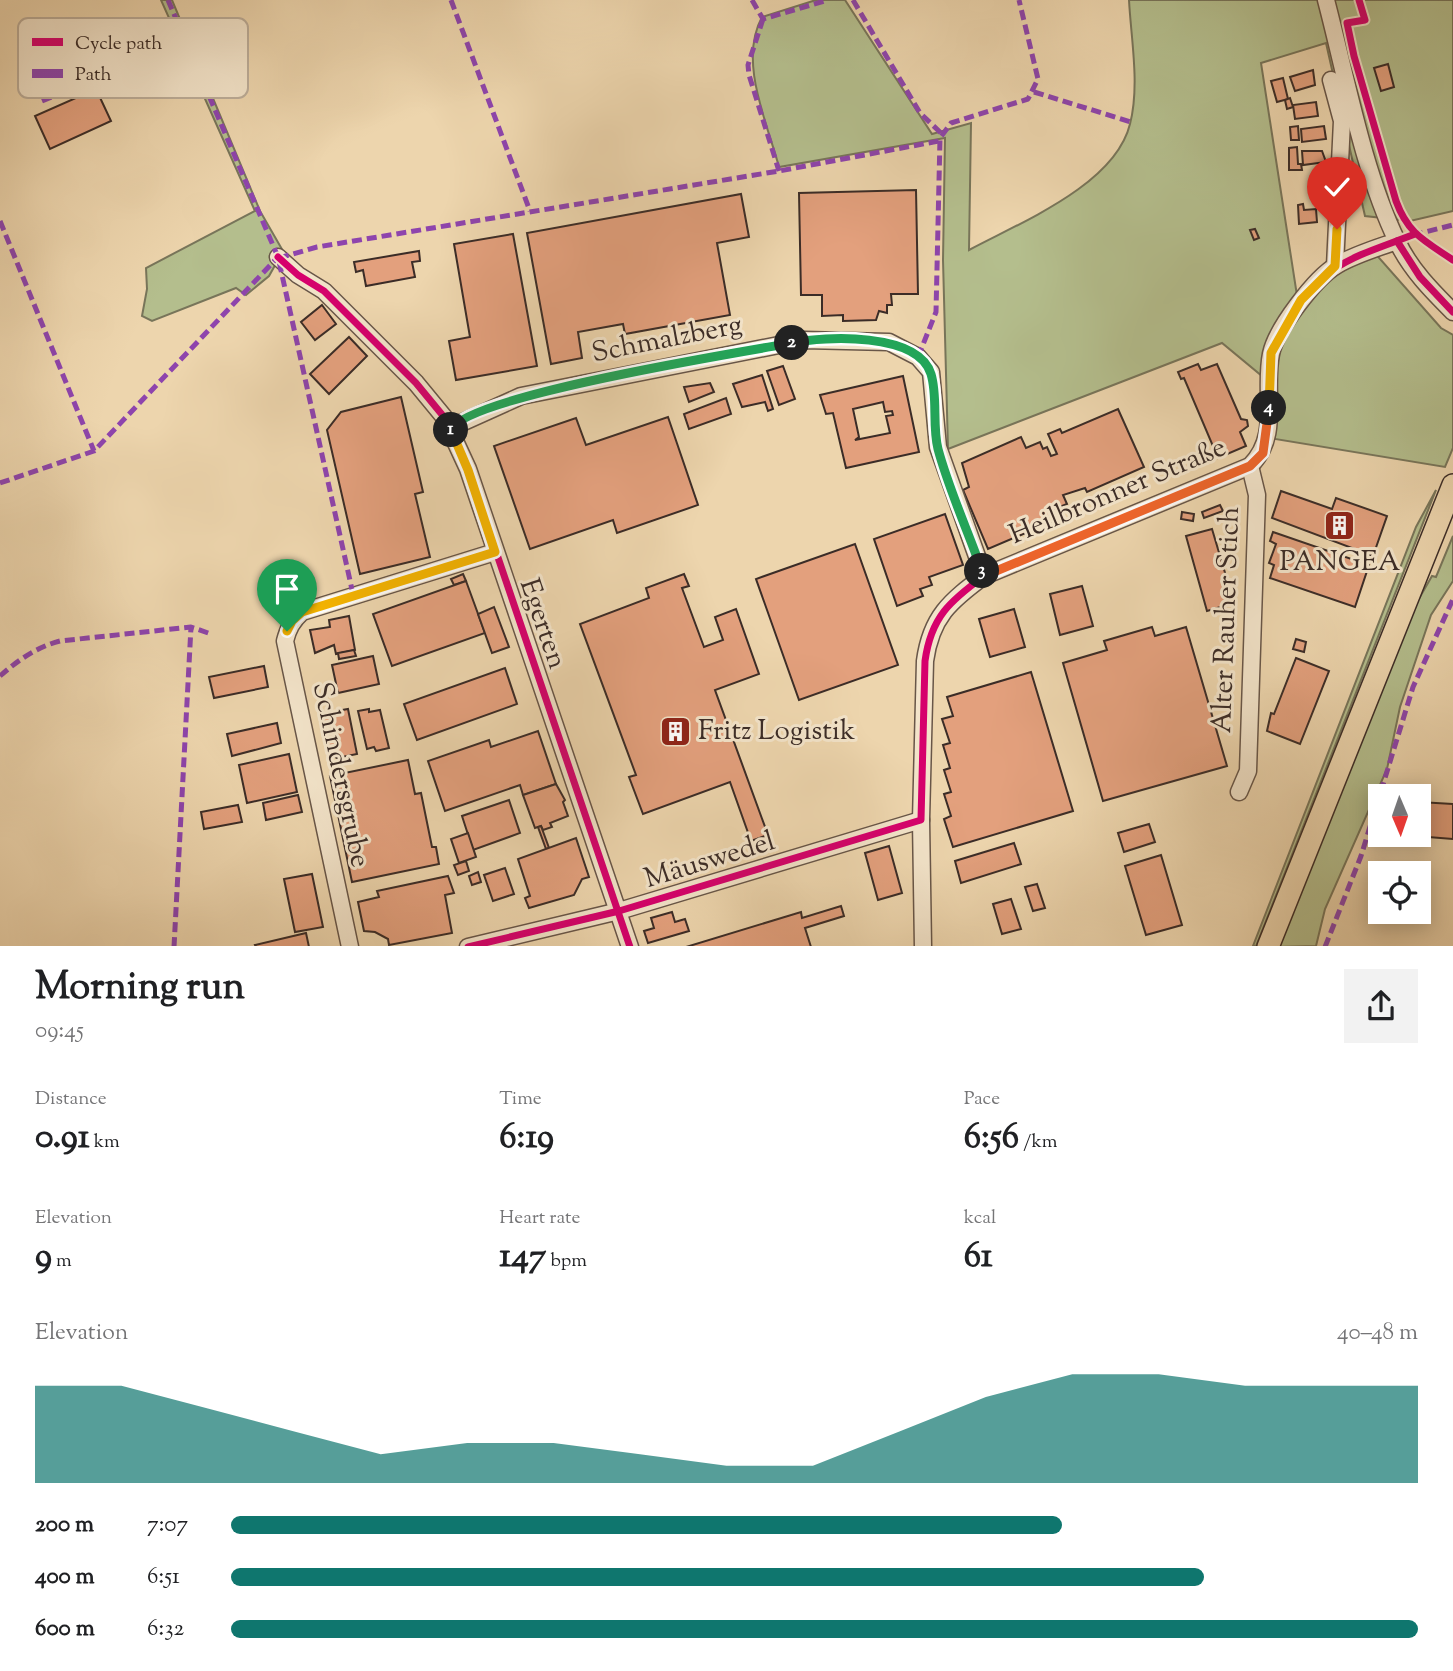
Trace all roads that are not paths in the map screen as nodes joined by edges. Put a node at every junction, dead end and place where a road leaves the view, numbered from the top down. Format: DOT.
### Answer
graph roads {
  1 [pos="1326,0"];
  2 [pos="1331,80"];
  3 [pos="1397,242"];
  4 [pos="278,257"];
  5 [pos="1335,266"];
  6 [pos="1453,312"];
  7 [pos="450,428"];
  8 [pos="1250,466"];
  9 [pos="1453,485"];
  10 [pos="495,552"];
  11 [pos="984,576"];
  12 [pos="1239,792"];
  13 [pos="921,820"];
  14 [pos="619,911"];
  15 [pos="350,946"];
  16 [pos="472,946"];
  17 [pos="630,946"];
  18 [pos="923,946"];
  19 [pos="1268,946"];
  1 -- 3 [label="street"];
  2 -- 5 [label="street"];
  3 -- 5 [label="street, Alter Rauher Stich"];
  3 -- 6 [label="street"];
  4 -- 7 [label="street, Egerten"];
  5 -- 8 [label="street, Alter Rauher Stich"];
  7 -- 10 [label="street, Egerten"];
  7 -- 11 [label="street, Schmalzberg"];
  8 -- 11 [label="street, Heilbronner Straße"];
  8 -- 12 [label="street, Alter Rauher Stich"];
  9 -- 19 [label="main road"];
  10 -- 14 [label="street, Egerten"];
  10 -- 15 [label="street, Schindersgrube"];
  11 -- 13 [label="street, Heilbronner Straße"];
  13 -- 14 [label="street, Mäuswedel"];
  13 -- 18 [label="street, Heilbronner Straße"];
  14 -- 16 [label="street, Mäuswedel"];
  14 -- 17 [label="street, Egerten"];
}
